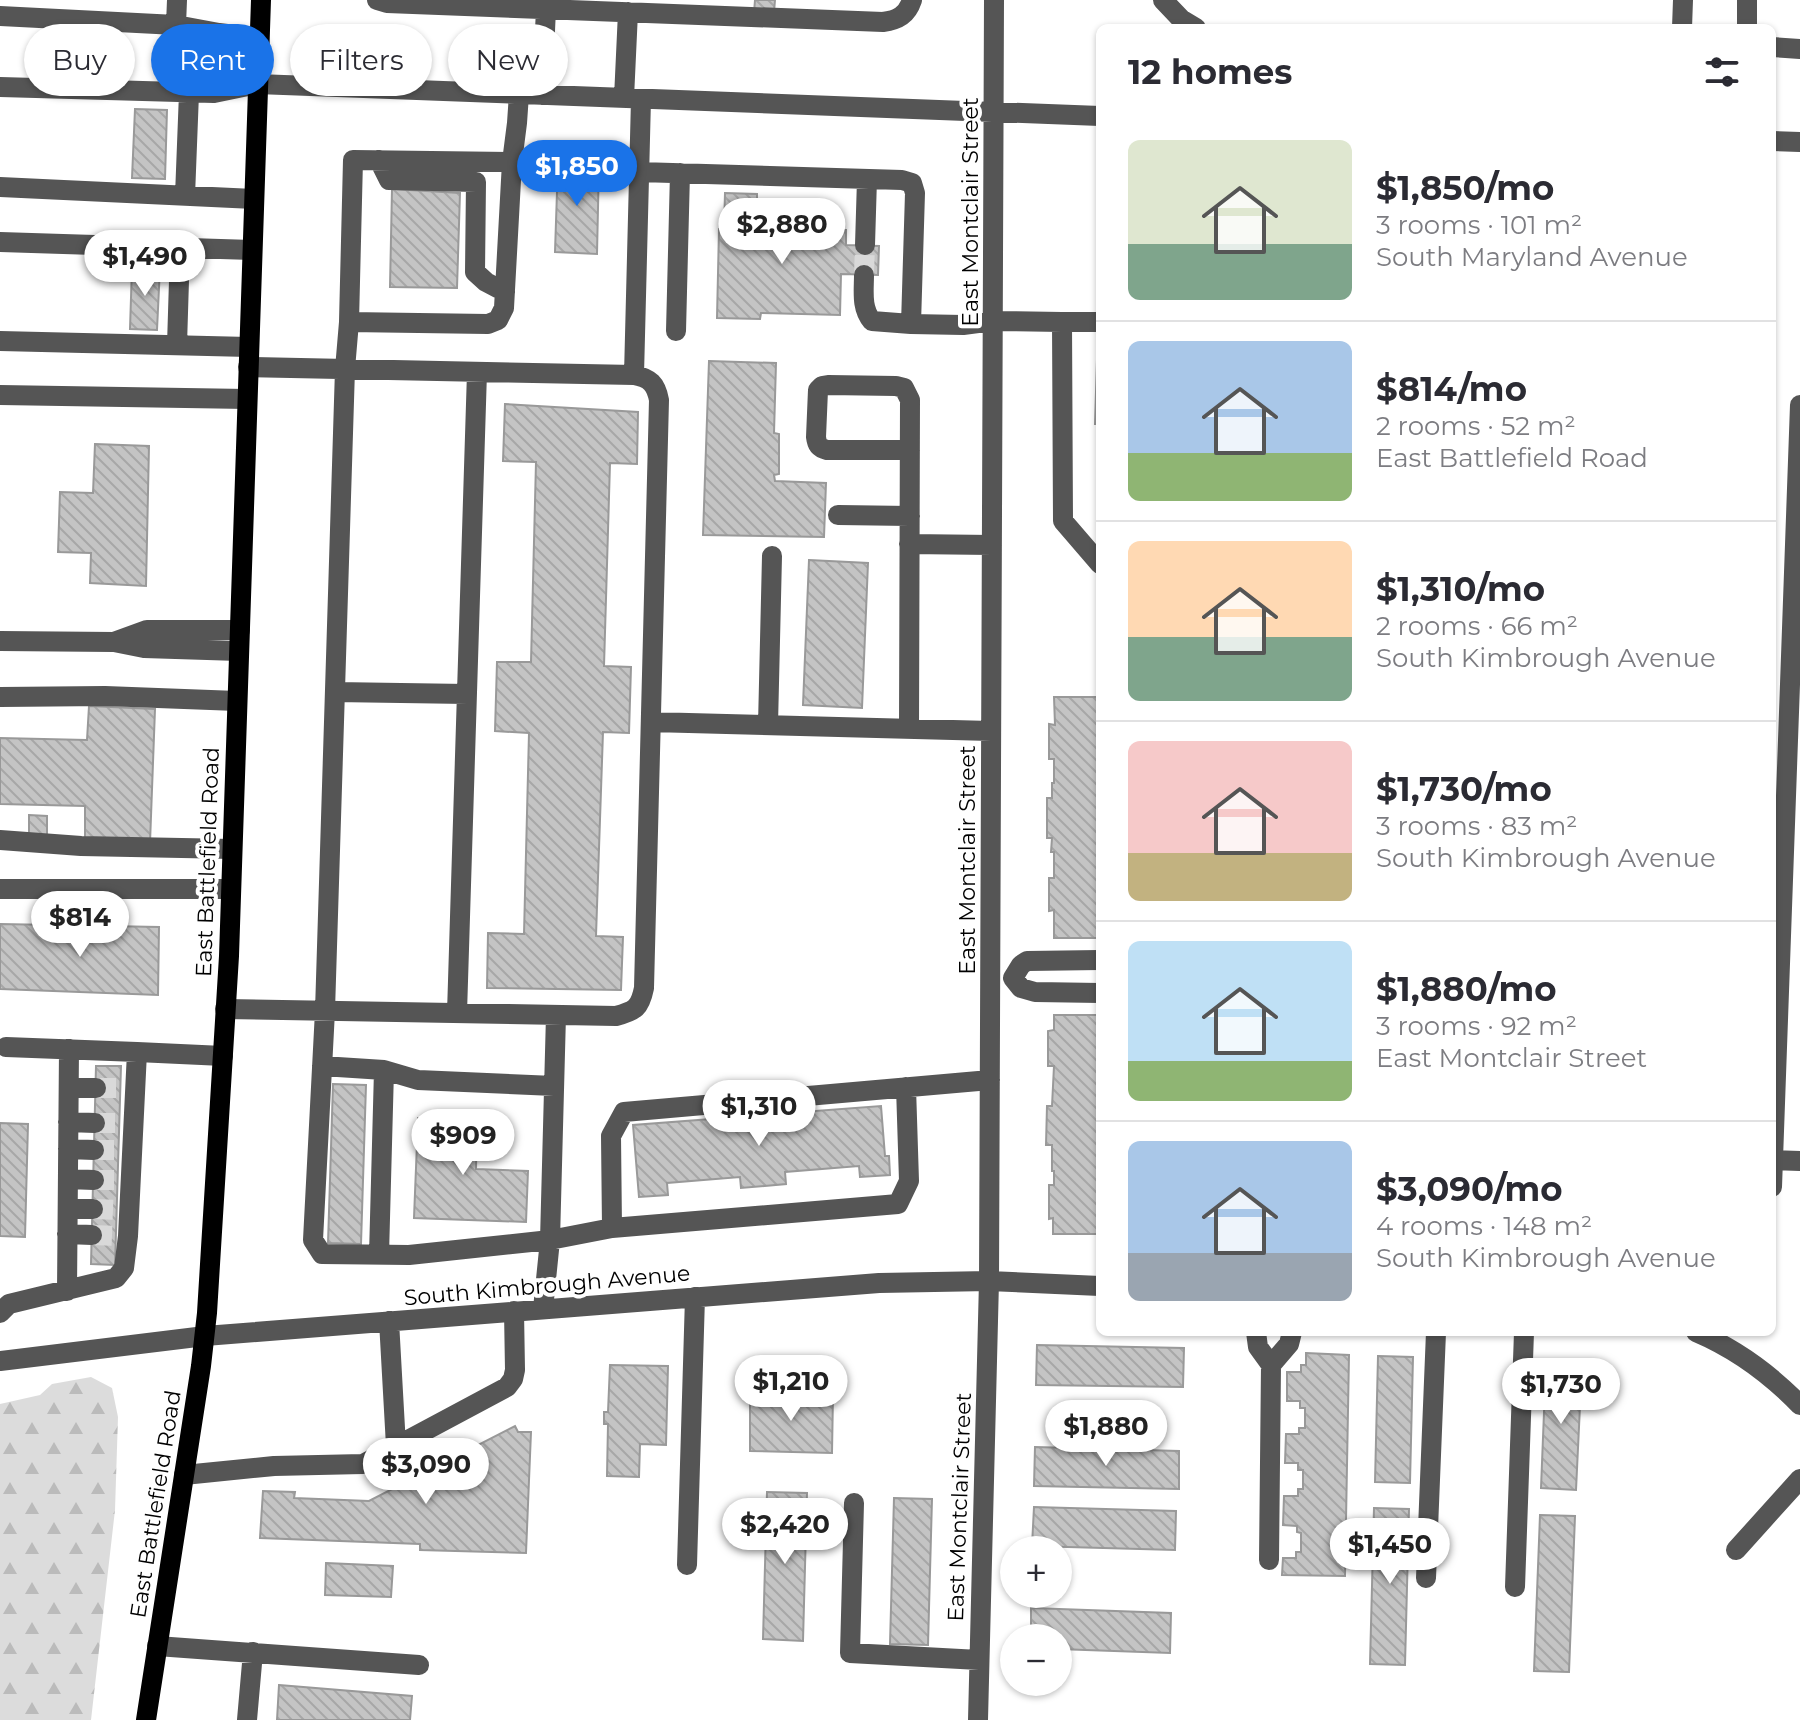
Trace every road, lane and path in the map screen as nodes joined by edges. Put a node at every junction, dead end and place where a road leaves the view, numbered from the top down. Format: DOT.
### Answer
graph roads {
  1 [pos="177,0"];
  2 [pos="261,0"];
  3 [pos="377,0"];
  4 [pos="912,0"];
  5 [pos="994,0"];
  6 [pos="1163,0"];
  7 [pos="1683,0"];
  8 [pos="1747,0"];
  9 [pos="571,5"];
  10 [pos="664,7"];
  11 [pos="546,9"];
  12 [pos="628,12"];
  13 [pos="0,16"];
  14 [pos="156,24"];
  15 [pos="176,24"];
  16 [pos="260,24"];
  17 [pos="545,24"];
  18 [pos="1189,24"];
  19 [pos="1682,24"];
  20 [pos="1747,24"];
  21 [pos="1776,47"];
  22 [pos="1800,49"];
  23 [pos="274,85"];
  24 [pos="0,87"];
  25 [pos="448,91"];
  26 [pos="151,92"];
  27 [pos="189,96"];
  28 [pos="257,96"];
  29 [pos="519,96"];
  30 [pos="568,96"];
  31 [pos="632,98"];
  32 [pos="994,112"];
  33 [pos="1096,116"];
  34 [pos="1776,141"];
  35 [pos="1800,142"];
  36 [pos="379,160"];
  37 [pos="512,162"];
  38 [pos="639,172"];
  39 [pos="680,173"];
  40 [pos="867,179"];
  41 [pos="0,187"];
  42 [pos="185,196"];
  43 [pos="254,199"];
  44 [pos="0,242"];
  45 [pos="865,245"];
  46 [pos="180,248"];
  47 [pos="252,250"];
  48 [pos="864,275"];
  49 [pos="505,292"];
  50 [pos="993,321"];
  51 [pos="349,322"];
  52 [pos="1062,322"];
  53 [pos="1096,322"];
  54 [pos="911,324"];
  55 [pos="676,331"];
  56 [pos="0,341"];
  57 [pos="177,345"];
  58 [pos="248,357"];
  59 [pos="345,369"];
  60 [pos="477,372"];
  61 [pos="634,375"];
  62 [pos="0,395"];
  63 [pos="247,399"];
  64 [pos="1800,405"];
  65 [pos="910,450"];
  66 [pos="1799,481"];
  67 [pos="838,515"];
  68 [pos="910,516"];
  69 [pos="909,544"];
  70 [pos="992,545"];
  71 [pos="772,556"];
  72 [pos="1096,559"];
  73 [pos="240,630"];
  74 [pos="0,641"];
  75 [pos="114,642"];
  76 [pos="239,651"];
  77 [pos="335,692"];
  78 [pos="467,694"];
  79 [pos="0,697"];
  80 [pos="237,701"];
  81 [pos="651,722"];
  82 [pos="768,725"];
  83 [pos="909,729"];
  84 [pos="991,731"];
  85 [pos="1793,823"];
  86 [pos="0,840"];
  87 [pos="232,849"];
  88 [pos="0,889"];
  89 [pos="231,889"];
  90 [pos="1096,960"];
  91 [pos="1013,978"];
  92 [pos="990,980"];
  93 [pos="1096,993"];
  94 [pos="225,1009"];
  95 [pos="325,1011"];
  96 [pos="457,1013"];
  97 [pos="556,1015"];
  98 [pos="6,1047"];
  99 [pos="69,1049"];
  100 [pos="137,1052"];
  101 [pos="223,1056"];
  102 [pos="322,1066"];
  103 [pos="384,1070"];
  104 [pos="990,1080"];
  105 [pos="554,1086"];
  106 [pos="906,1087"];
  107 [pos="69,1088"];
  108 [pos="96,1088"];
  109 [pos="68,1122"];
  110 [pos="95,1123"];
  111 [pos="1776,1125"];
  112 [pos="68,1149"];
  113 [pos="94,1150"];
  114 [pos="1776,1160"];
  115 [pos="1800,1161"];
  116 [pos="68,1179"];
  117 [pos="94,1180"];
  118 [pos="68,1209"];
  119 [pos="93,1209"];
  120 [pos="612,1228"];
  121 [pos="67,1234"];
  122 [pos="92,1235"];
  123 [pos="550,1240"];
  124 [pos="379,1255"];
  125 [pos="989,1281"];
  126 [pos="1096,1286"];
  127 [pos="67,1291"];
  128 [pos="695,1297"];
  129 [pos="543,1309"];
  130 [pos="514,1311"];
  131 [pos="0,1313"];
  132 [pos="389,1321"];
  133 [pos="205,1336"];
  134 [pos="1257,1336"];
  135 [pos="1291,1336"];
  136 [pos="1436,1336"];
  137 [pos="1524,1336"];
  138 [pos="1722,1337"];
  139 [pos="0,1361"];
  140 [pos="1271,1365"];
  141 [pos="1800,1405"];
  142 [pos="396,1446"];
  143 [pos="184,1475"];
  144 [pos="1800,1479"];
  145 [pos="854,1503"];
  146 [pos="1736,1550"];
  147 [pos="1269,1560"];
  148 [pos="687,1565"];
  149 [pos="1426,1578"];
  150 [pos="1515,1587"];
  151 [pos="157,1646"];
  152 [pos="253,1652"];
  153 [pos="979,1660"];
  154 [pos="419,1665"];
  155 [pos="146,1720"];
  156 [pos="247,1720"];
  157 [pos="978,1720"];
  1 -- 15 [label="street"];
  2 -- 16 [label="main road, East Battlefield Road"];
  3 -- 11 [label="street"];
  4 -- 10 [label="street"];
  5 -- 32 [label="street, East Montclair Street"];
  6 -- 18 [label="street"];
  7 -- 19 [label="street"];
  8 -- 20 [label="street"];
  9 -- 11 [label="street"];
  9 -- 12 [label="street"];
  10 -- 12 [label="street"];
  11 -- 17 [label="street"];
  12 -- 31 [label="street"];
  13 -- 14 [label="street"];
  21 -- 22 [label="street"];
  23 -- 25 [label="street"];
  24 -- 26 [label="street"];
  27 -- 42 [label="street"];
  28 -- 43 [label="main road, East Battlefield Road"];
  29 -- 37 [label="street"];
  30 -- 31 [label="street"];
  31 -- 32 [label="street"];
  31 -- 38 [label="street"];
  32 -- 33 [label="street"];
  32 -- 50 [label="street, East Montclair Street"];
  34 -- 35 [label="street"];
  36 -- 37 [label="street"];
  36 -- 49 [label="street"];
  36 -- 51 [label="street"];
  37 -- 49 [label="street"];
  38 -- 39 [label="street"];
  38 -- 61 [label="street"];
  39 -- 40 [label="street"];
  39 -- 55 [label="street"];
  40 -- 45 [label="street"];
  40 -- 54 [label="street"];
  41 -- 42 [label="street"];
  42 -- 43 [label="street"];
  43 -- 47 [label="main road, East Battlefield Road"];
  44 -- 46 [label="street"];
  46 -- 47 [label="street"];
  46 -- 57 [label="street"];
  47 -- 58 [label="main road, East Battlefield Road"];
  48 -- 54 [label="street"];
  49 -- 51 [label="street"];
  50 -- 52 [label="street"];
  50 -- 54 [label="street"];
  50 -- 70 [label="street, East Montclair Street"];
  51 -- 59 [label="street"];
  52 -- 53 [label="street"];
  52 -- 72 [label="street"];
  56 -- 57 [label="street"];
  57 -- 58 [label="street"];
  58 -- 59 [label="street"];
  58 -- 63 [label="main road, East Battlefield Road"];
  59 -- 60 [label="street"];
  59 -- 77 [label="street"];
  60 -- 61 [label="street"];
  60 -- 78 [label="street"];
  61 -- 81 [label="street"];
  62 -- 63 [label="street"];
  63 -- 73 [label="main road, East Battlefield Road"];
  64 -- 66 [label="street"];
  65 -- 65 [label="street"];
  65 -- 68 [label="street"];
  66 -- 85 [label="street"];
  67 -- 68 [label="street"];
  68 -- 69 [label="street"];
  69 -- 70 [label="street"];
  69 -- 83 [label="street"];
  70 -- 84 [label="street, East Montclair Street"];
  71 -- 82 [label="street"];
  73 -- 75 [label="street"];
  73 -- 76 [label="main road, East Battlefield Road"];
  74 -- 75 [label="street"];
  75 -- 76 [label="street"];
  76 -- 80 [label="main road, East Battlefield Road"];
  77 -- 78 [label="street"];
  77 -- 95 [label="street"];
  78 -- 96 [label="street"];
  79 -- 80 [label="street"];
  80 -- 87 [label="main road, East Battlefield Road"];
  81 -- 82 [label="street"];
  81 -- 97 [label="street"];
  82 -- 83 [label="street"];
  83 -- 84 [label="street"];
  84 -- 92 [label="street, East Montclair Street"];
  85 -- 111 [label="street"];
  86 -- 87 [label="street"];
  87 -- 89 [label="main road, East Battlefield Road"];
  88 -- 89 [label="street"];
  89 -- 94 [label="main road, East Battlefield Road"];
  90 -- 91 [label="street"];
  91 -- 92 [label="street"];
  91 -- 93 [label="street"];
  92 -- 104 [label="street, East Montclair Street"];
  94 -- 95 [label="street"];
  94 -- 101 [label="main road, East Battlefield Road"];
  95 -- 96 [label="street"];
  95 -- 102 [label="street"];
  96 -- 97 [label="street"];
  97 -- 105 [label="street"];
  98 -- 99 [label="street"];
  99 -- 100 [label="street"];
  99 -- 107 [label="street"];
  100 -- 101 [label="street"];
  100 -- 127 [label="street"];
  101 -- 133 [label="main road, East Battlefield Road"];
  102 -- 103 [label="street"];
  102 -- 124 [label="street"];
  103 -- 105 [label="street"];
  103 -- 124 [label="street"];
  104 -- 106 [label="street"];
  104 -- 125 [label="street, East Montclair Street"];
  105 -- 123 [label="street"];
  106 -- 120 [label="street"];
  106 -- 120 [label="street"];
  107 -- 108 [label="street"];
  107 -- 109 [label="street"];
  109 -- 110 [label="street"];
  109 -- 112 [label="street"];
  112 -- 113 [label="street"];
  112 -- 116 [label="street"];
  114 -- 115 [label="street"];
  116 -- 117 [label="street"];
  116 -- 118 [label="street"];
  118 -- 119 [label="street"];
  118 -- 121 [label="street"];
  120 -- 123 [label="street"];
  121 -- 122 [label="street"];
  121 -- 127 [label="street"];
  123 -- 124 [label="street"];
  123 -- 129 [label="street"];
  125 -- 126 [label="street, South Kimbrough Avenue"];
  125 -- 128 [label="street, South Kimbrough Avenue"];
  125 -- 153 [label="street, East Montclair Street"];
  127 -- 131 [label="street"];
  128 -- 129 [label="street, South Kimbrough Avenue"];
  128 -- 148 [label="street"];
  129 -- 130 [label="street, South Kimbrough Avenue"];
  130 -- 132 [label="street, South Kimbrough Avenue"];
  130 -- 142 [label="street"];
  132 -- 133 [label="street, South Kimbrough Avenue"];
  132 -- 142 [label="street"];
  133 -- 139 [label="street, South Kimbrough Avenue"];
  133 -- 143 [label="main road, East Battlefield Road"];
  134 -- 140 [label="street"];
  135 -- 140 [label="street"];
  136 -- 149 [label="street"];
  137 -- 150 [label="street"];
  138 -- 141 [label="street"];
  140 -- 147 [label="street"];
  142 -- 143 [label="street"];
  143 -- 151 [label="main road, East Battlefield Road"];
  144 -- 146 [label="street"];
  145 -- 153 [label="street"];
  151 -- 152 [label="street"];
  151 -- 155 [label="main road, East Battlefield Road"];
  152 -- 154 [label="street"];
  152 -- 156 [label="street"];
  153 -- 157 [label="street, East Montclair Street"];
}
